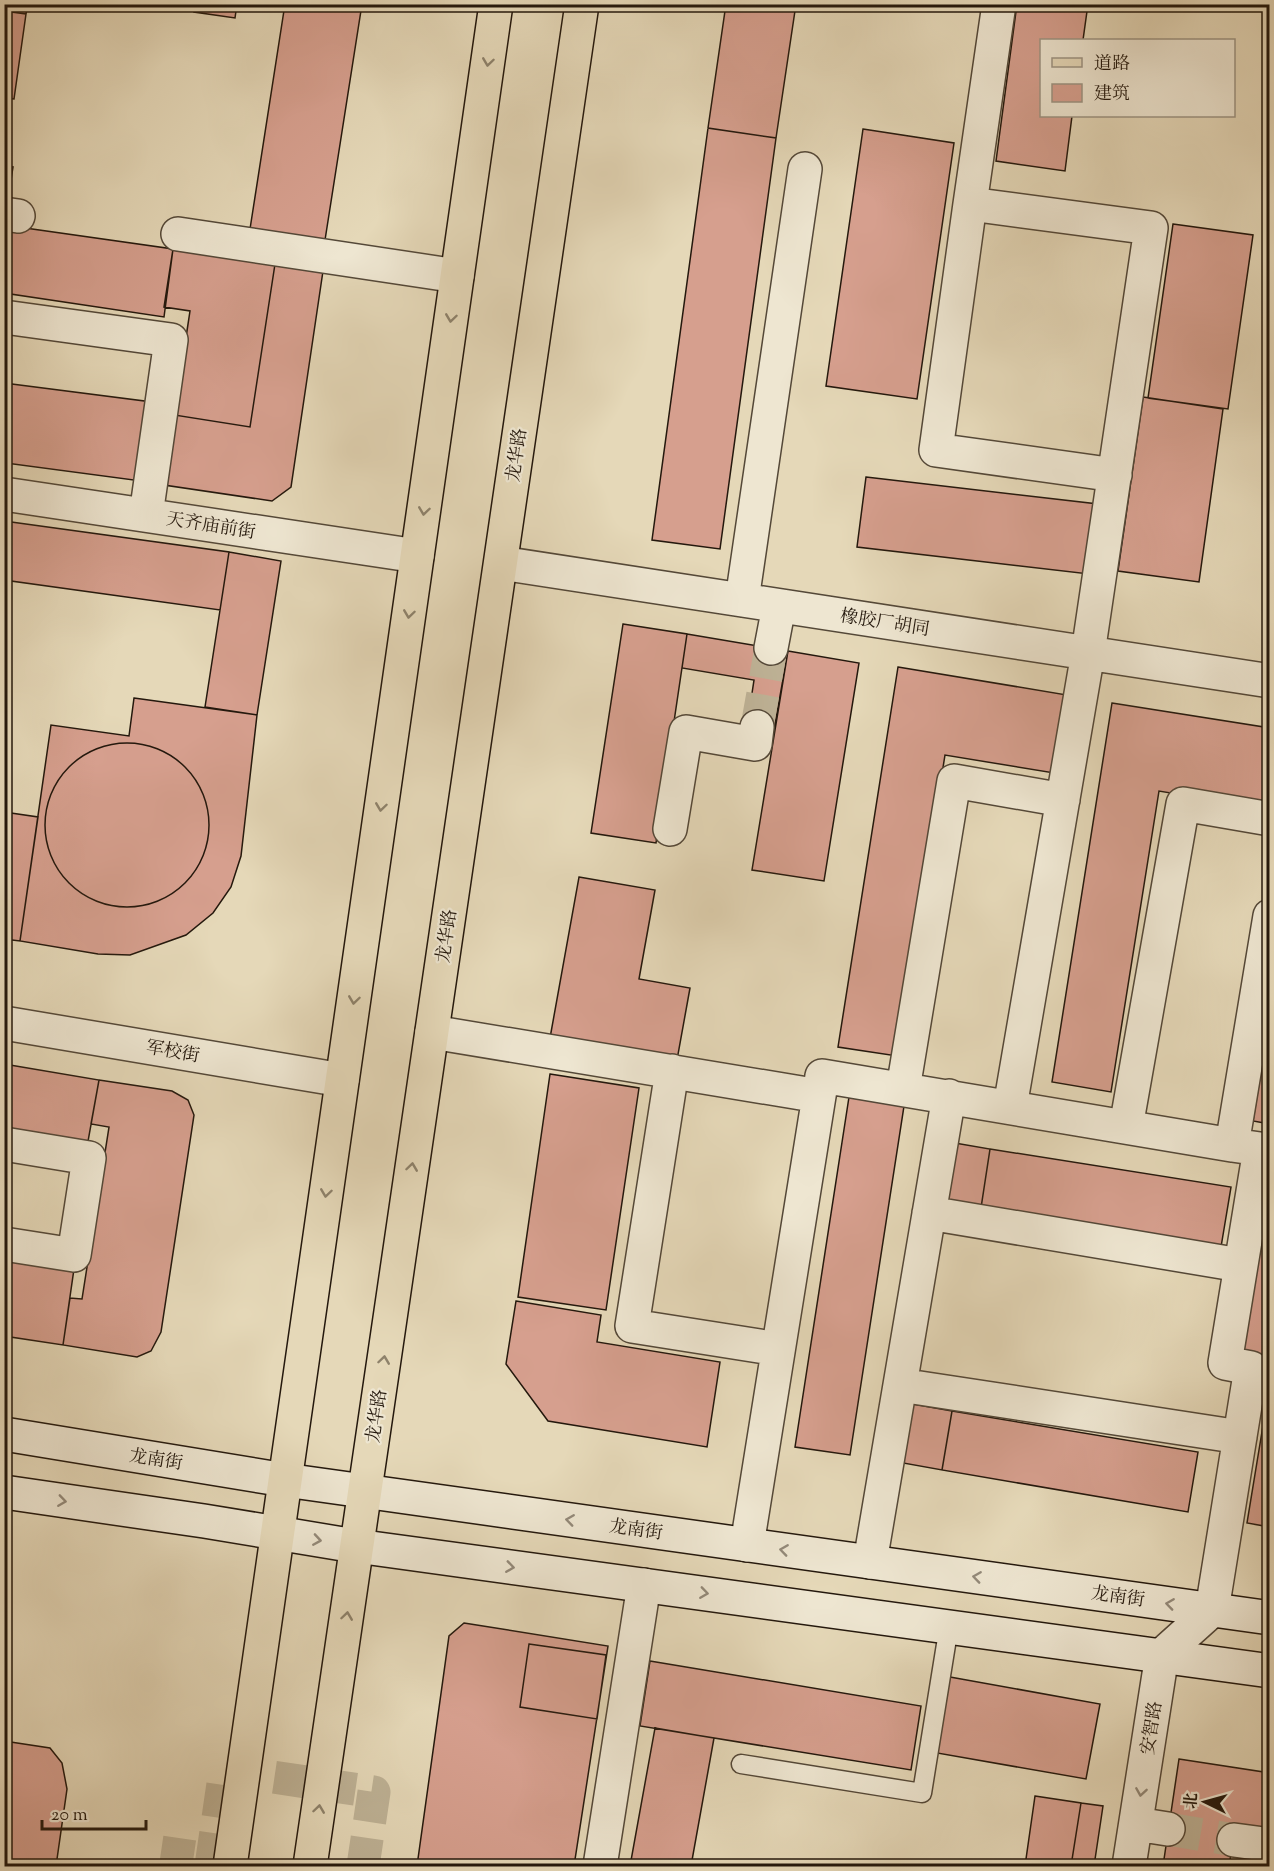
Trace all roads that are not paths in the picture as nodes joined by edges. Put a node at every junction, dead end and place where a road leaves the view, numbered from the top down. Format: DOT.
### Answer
graph roads {
  1 [pos="496,4"];
  2 [pos="582,4"];
  3 [pos="999,4"];
  4 [pos="805,169"];
  5 [pos="970,204"];
  6 [pos="178,234"];
  7 [pos="457,276"];
  8 [pos="4,317"];
  9 [pos="1114,475"];
  10 [pos="4,494"];
  11 [pos="146,515"];
  12 [pos="417,556"];
  13 [pos="501,563"];
  14 [pos="742,600"];
  15 [pos="779,606"];
  16 [pos="771,648"];
  17 [pos="1088,653"];
  18 [pos="1269,681"];
  19 [pos="758,727"];
  20 [pos="1063,800"];
  21 [pos="1269,819"];
  22 [pos="670,829"];
  23 [pos="1269,916"];
  24 [pos="4,1023"];
  25 [pos="432,1032"];
  26 [pos="672,1071"];
  27 [pos="342,1080"];
  28 [pos="903,1089"];
  29 [pos="819,1096"];
  30 [pos="949,1096"];
  31 [pos="1010,1107"];
  32 [pos="1126,1127"];
  33 [pos="4,1144"];
  34 [pos="1254,1148"];
  35 [pos="929,1212"];
  36 [pos="4,1244"];
  37 [pos="1240,1265"];
  38 [pos="778,1349"];
  39 [pos="900,1385"];
  40 [pos="4,1434"];
  41 [pos="1240,1437"];
  42 [pos="285,1480"];
  43 [pos="365,1491"];
  44 [pos="4,1492"];
  45 [pos="277,1534"];
  46 [pos="747,1545"];
  47 [pos="357,1546"];
  48 [pos="870,1562"];
  49 [pos="644,1585"];
  50 [pos="1212,1610"];
  51 [pos="1269,1618"];
  52 [pos="949,1626"];
  53 [pos="1162,1655"];
  54 [pos="1269,1671"];
  55 [pos="741,1764"];
  56 [pos="1136,1824"];
  57 [pos="1168,1829"];
  58 [pos="230,1866"];
  59 [pos="310,1866"];
  60 [pos="600,1866"];
  61 [pos="1129,1866"];
  1 -- 7 [label="main road, one-way"];
  2 -- 13 [label="main road, 龙华路"];
  3 -- 5 [label="street"];
  4 -- 14 [label="street"];
  5 -- 9 [label="street"];
  5 -- 9 [label="street"];
  6 -- 7 [label="street"];
  7 -- 12 [label="main road, one-way"];
  8 -- 11 [label="street"];
  9 -- 17 [label="street"];
  10 -- 11 [label="street, 天齐庙前街"];
  11 -- 12 [label="street, 天齐庙前街"];
  12 -- 27 [label="main road, one-way"];
  13 -- 14 [label="street, 橡胶厂胡同"];
  13 -- 25 [label="main road, 龙华路"];
  14 -- 15 [label="street, 橡胶厂胡同"];
  15 -- 16 [label="street"];
  15 -- 17 [label="street, 橡胶厂胡同"];
  17 -- 18 [label="street, 橡胶厂胡同"];
  17 -- 20 [label="street"];
  19 -- 22 [label="street"];
  20 -- 28 [label="street"];
  20 -- 31 [label="street"];
  21 -- 32 [label="street"];
  23 -- 34 [label="street"];
  24 -- 27 [label="street, 军校街"];
  25 -- 26 [label="street"];
  43 -- 25 [label="main road, 龙华路, one-way"];
  26 -- 29 [label="street"];
  26 -- 38 [label="street"];
  27 -- 42 [label="main road, one-way"];
  28 -- 29 [label="street"];
  28 -- 30 [label="street"];
  29 -- 38 [label="street"];
  30 -- 31 [label="street"];
  30 -- 35 [label="street"];
  31 -- 32 [label="street"];
  32 -- 34 [label="street"];
  33 -- 36 [label="street"];
  34 -- 37 [label="street"];
  35 -- 37 [label="street"];
  35 -- 39 [label="street"];
  37 -- 41 [label="street"];
  38 -- 46 [label="street"];
  39 -- 41 [label="street"];
  39 -- 48 [label="street"];
  40 -- 42 [label="street, 龙南街"];
  41 -- 50 [label="street"];
  42 -- 43 [label="street, 龙南街"];
  42 -- 45 [label="main road"];
  46 -- 43 [label="street, 龙南街, one-way"];
  43 -- 47 [label="main road, 龙华路"];
  44 -- 45 [label="street, one-way"];
  45 -- 47 [label="street, one-way"];
  45 -- 58 [label="main road"];
  48 -- 46 [label="street, 龙南街, one-way"];
  47 -- 49 [label="street, one-way"];
  59 -- 47 [label="main road, 龙华路, one-way"];
  50 -- 48 [label="street, 龙南街, one-way"];
  49 -- 52 [label="street, one-way"];
  49 -- 60 [label="street"];
  50 -- 51 [label="street, 龙南街"];
  50 -- 53 [label="street"];
  52 -- 53 [label="street"];
  52 -- 55 [label="lane"];
  53 -- 54 [label="street"];
  53 -- 56 [label="street, 安智路, one-way"];
  56 -- 57 [label="street"];
  56 -- 61 [label="street, 安智路"];
}
